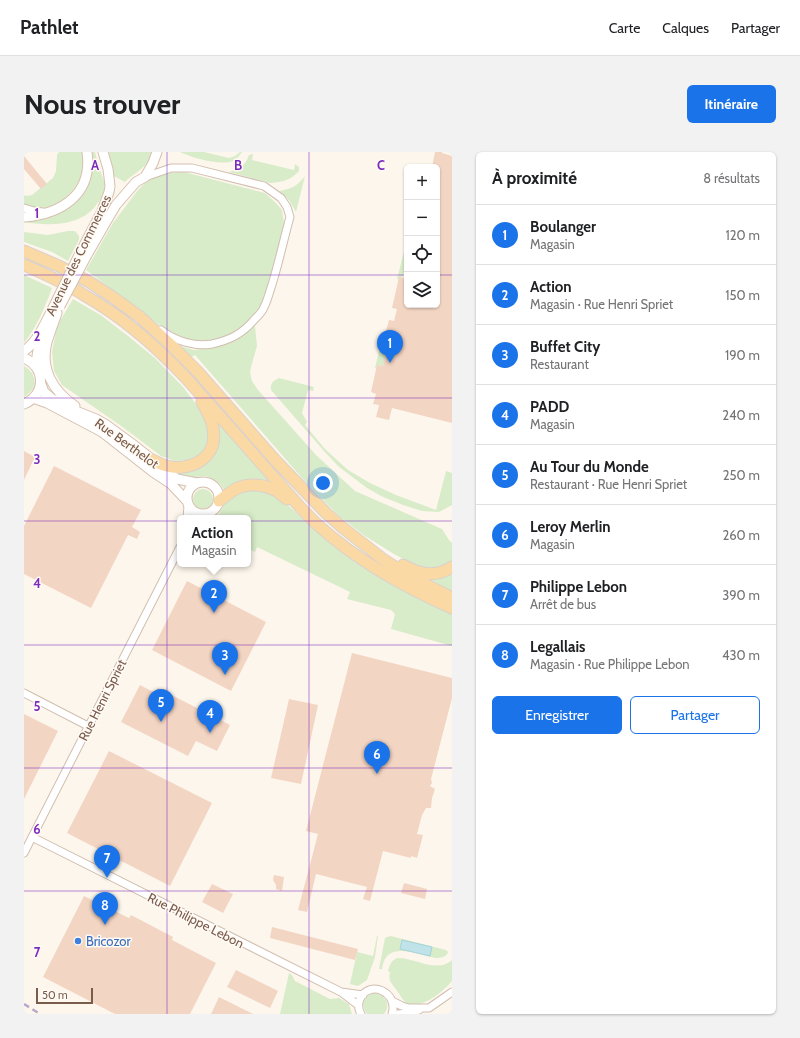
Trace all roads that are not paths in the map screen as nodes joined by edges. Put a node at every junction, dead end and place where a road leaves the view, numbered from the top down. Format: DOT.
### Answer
graph roads {
  1 [pos="87,152"];
  2 [pos="103,152"];
  3 [pos="157,152"];
  4 [pos="145,177"];
  5 [pos="24,208"];
  6 [pos="53,211"];
  7 [pos="24,217"];
  8 [pos="24,250"];
  9 [pos="84,253"];
  10 [pos="24,265"];
  11 [pos="54,311"];
  12 [pos="140,317"];
  13 [pos="24,351"];
  14 [pos="24,358"];
  15 [pos="38,370"];
  16 [pos="186,378"];
  17 [pos="40,384"];
  18 [pos="33,398"];
  19 [pos="24,404"];
  20 [pos="96,419"];
  21 [pos="150,458"];
  22 [pos="197,482"];
  23 [pos="219,501"];
  24 [pos="187,503"];
  25 [pos="300,507"];
  26 [pos="187,515"];
  27 [pos="200,515"];
  28 [pos="205,515"];
  29 [pos="351,534"];
  30 [pos="177,553"];
  31 [pos="452,567"];
  32 [pos="452,598"];
  33 [pos="452,608"];
  34 [pos="24,693"];
  35 [pos="88,726"];
  36 [pos="32,837"];
  37 [pos="24,853"];
  38 [pos="341,992"];
  39 [pos="452,992"];
  40 [pos="363,995"];
  41 [pos="392,1001"];
  42 [pos="358,1005"];
  43 [pos="428,1008"];
  44 [pos="361,1014"];
  45 [pos="392,1014"];
  46 [pos="398,1014"];
  1 -- 6 [label="street"];
  2 -- 9 [label="street, Avenue des Commerces"];
  3 -- 4 [label="street, Avenue des Commerces"];
  4 -- 9 [label="street, Avenue des Commerces"];
  4 -- 12 [label="street"];
  5 -- 6 [label="street"];
  6 -- 7 [label="street"];
  8 -- 12 [label="main road"];
  9 -- 11 [label="street, Avenue des Commerces, bridge"];
  10 -- 16 [label="main road"];
  11 -- 13 [label="street, Avenue des Commerces"];
  11 -- 15 [label="street, Avenue des Commerces"];
  11 -- 20 [label="street"];
  12 -- 29 [label="main road"];
  14 -- 15 [label="street"];
  15 -- 17 [label="street, Avenue des Commerces"];
  16 -- 21 [label="main road"];
  16 -- 25 [label="main road"];
  17 -- 18 [label="street"];
  17 -- 20 [label="street, Rue Berthelot"];
  18 -- 19 [label="street"];
  18 -- 24 [label="street, Rue Berthelot"];
  20 -- 21 [label="street, Rue Berthelot"];
  21 -- 22 [label="street, Rue Berthelot"];
  22 -- 23 [label="street"];
  22 -- 24 [label="street"];
  23 -- 25 [label="main road"];
  23 -- 28 [label="street"];
  24 -- 26 [label="street"];
  24 -- 27 [label="street"];
  25 -- 33 [label="main road"];
  29 -- 31 [label="main road"];
  29 -- 32 [label="main road"];
  30 -- 35 [label="street, Rue Henri Spriet"];
  34 -- 35 [label="street"];
  35 -- 36 [label="street, Rue Henri Spriet"];
  36 -- 37 [label="street, Rue Henri Spriet"];
  36 -- 38 [label="street, Rue Philippe Lebon"];
  38 -- 40 [label="street"];
  38 -- 42 [label="street, Rue Philippe Lebon"];
  39 -- 43 [label="street"];
  40 -- 41 [label="street"];
  40 -- 42 [label="street"];
  41 -- 43 [label="street"];
  41 -- 45 [label="street"];
  42 -- 44 [label="street"];
  43 -- 46 [label="street"];
}
